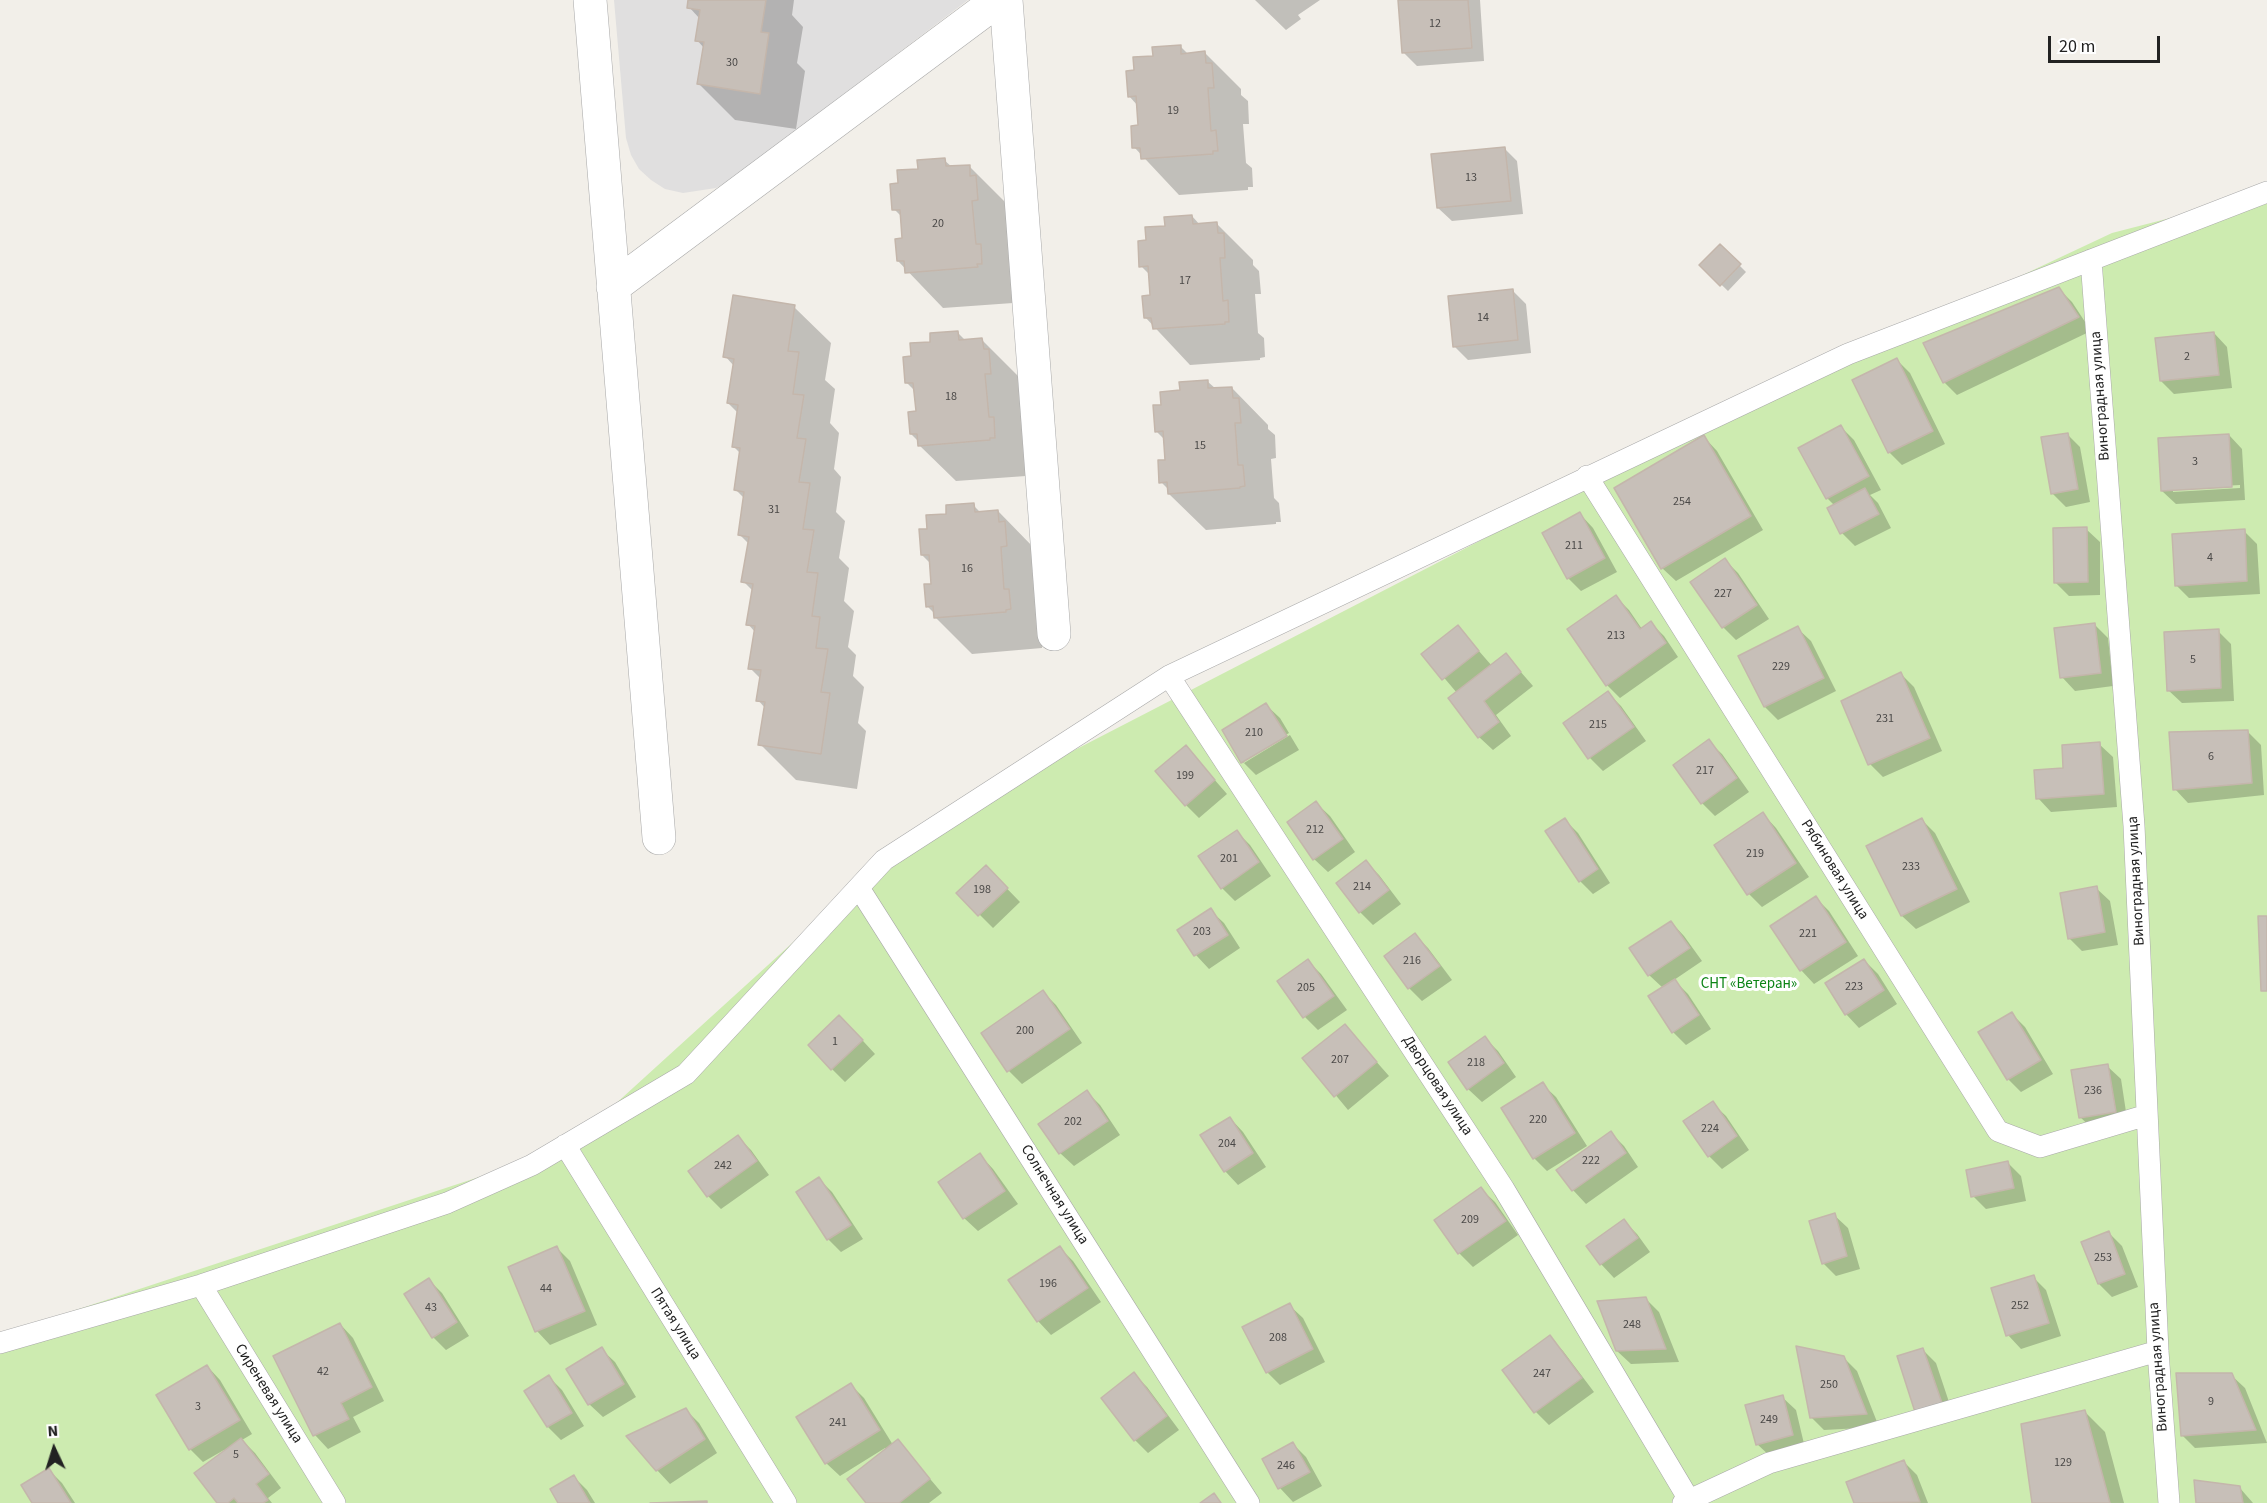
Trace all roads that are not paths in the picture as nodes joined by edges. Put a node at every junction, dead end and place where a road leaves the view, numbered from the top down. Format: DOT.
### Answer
graph roads {
  1 [pos="590,0"];
  2 [pos="998,0"];
  3 [pos="1006,0"];
  4 [pos="2267,192"];
  5 [pos="2091,260"];
  6 [pos="613,287"];
  7 [pos="1587,476"];
  8 [pos="1054,634"];
  9 [pos="1169,676"];
  10 [pos="660,838"];
  11 [pos="859,888"];
  12 [pos="2147,1115"];
  13 [pos="565,1146"];
  14 [pos="201,1285"];
  15 [pos="0,1343"];
  16 [pos="2158,1351"];
  17 [pos="1688,1502"];
  18 [pos="335,1503"];
  19 [pos="786,1503"];
  20 [pos="1249,1503"];
  21 [pos="2169,1503"];
  1 -- 6 [label="street"];
  2 -- 6 [label="street"];
  3 -- 8 [label="street"];
  4 -- 5 [label="lane"];
  5 -- 7 [label="lane"];
  5 -- 12 [label="lane, Виноградная улица"];
  6 -- 10 [label="street"];
  7 -- 9 [label="lane"];
  7 -- 12 [label="lane, Рябиновая улица"];
  9 -- 11 [label="lane"];
  9 -- 17 [label="lane, Дворцовая улица"];
  11 -- 13 [label="lane"];
  11 -- 20 [label="lane, Солнечная улица"];
  12 -- 16 [label="lane, Виноградная улица"];
  13 -- 14 [label="lane"];
  13 -- 19 [label="lane, Пятая улица"];
  14 -- 15 [label="lane"];
  14 -- 18 [label="lane, Сиреневая улица"];
  16 -- 17 [label="lane"];
  16 -- 21 [label="lane, Виноградная улица"];
}
